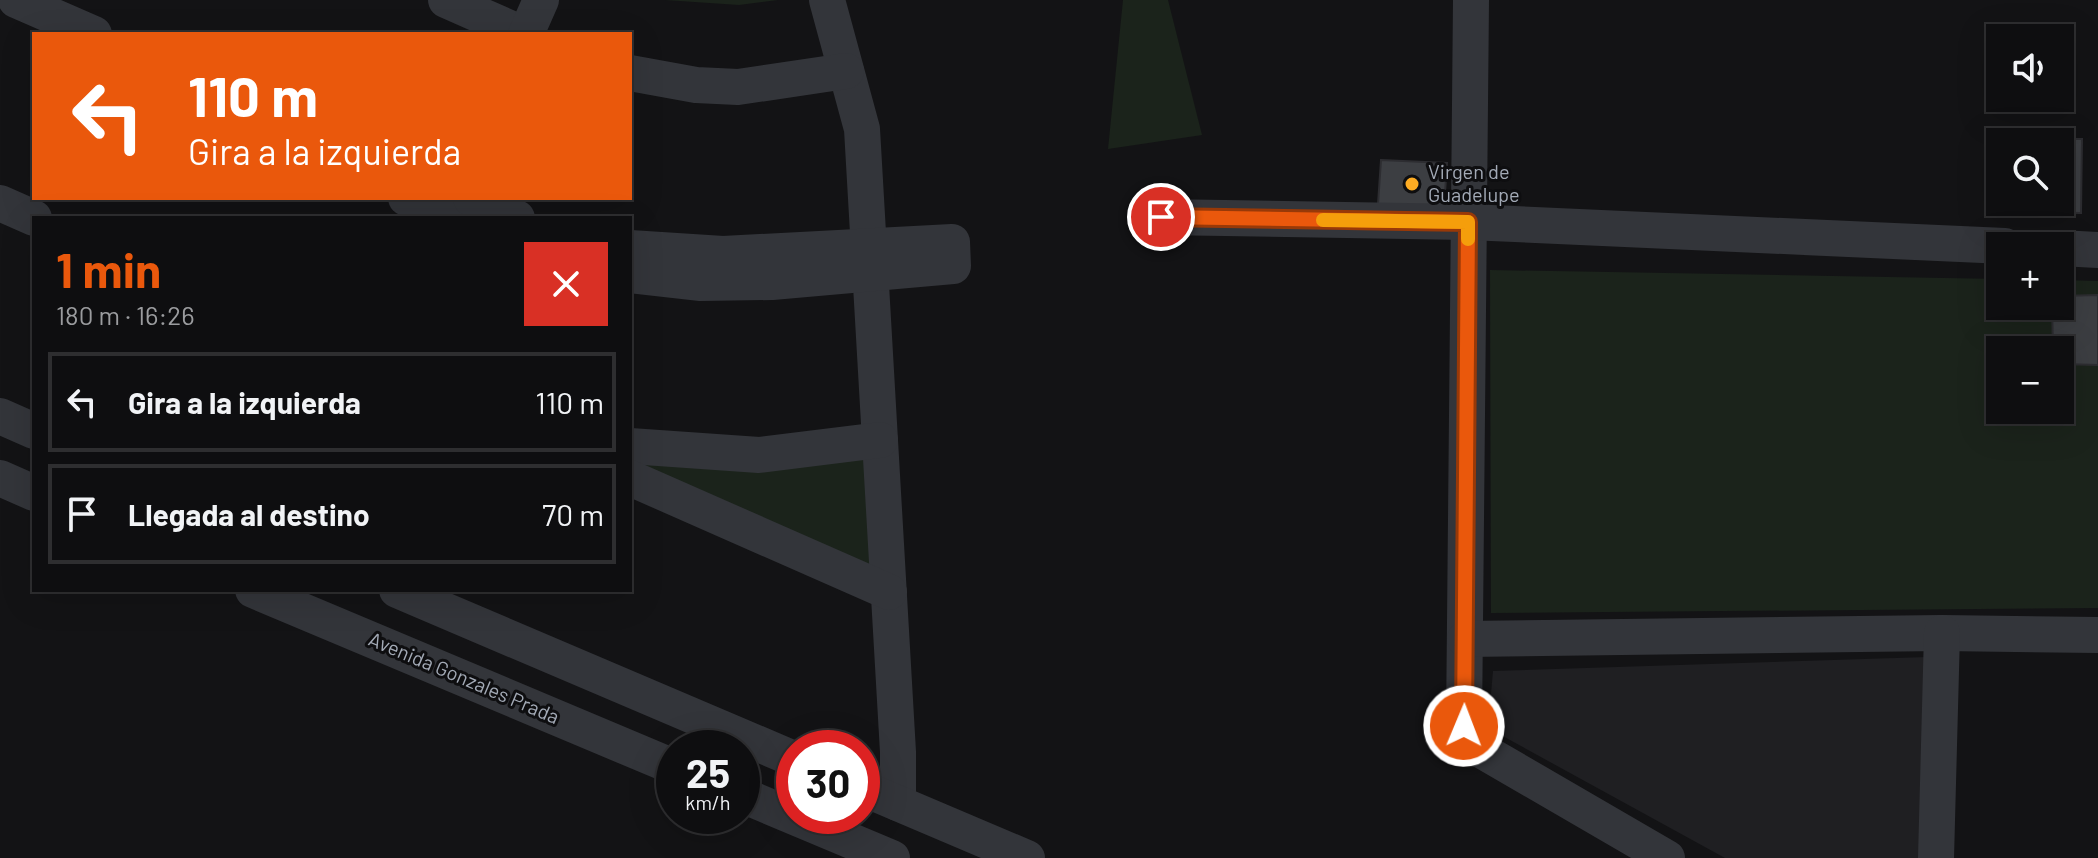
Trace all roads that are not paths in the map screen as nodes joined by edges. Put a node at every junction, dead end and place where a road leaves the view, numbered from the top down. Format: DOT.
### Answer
graph roads {
  1 [pos="16,0"];
  2 [pos="446,0"];
  3 [pos="541,0"];
  4 [pos="827,0"];
  5 [pos="1471,0"];
  6 [pos="0,20"];
  7 [pos="515,26"];
  8 [pos="89,32"];
  9 [pos="32,34"];
  10 [pos="846,71"];
  11 [pos="632,73"];
  12 [pos="0,203"];
  13 [pos="440,208"];
  14 [pos="502,216"];
  15 [pos="32,217"];
  16 [pos="1161,217"];
  17 [pos="1468,222"];
  18 [pos="1986,245"];
  19 [pos="632,248"];
  20 [pos="2074,249"];
  21 [pos="2098,250"];
  22 [pos="870,259"];
  23 [pos="632,275"];
  24 [pos="0,416"];
  25 [pos="32,430"];
  26 [pos="880,440"];
  27 [pos="632,446"];
  28 [pos="0,478"];
  29 [pos="632,479"];
  30 [pos="32,492"];
  31 [pos="264,592"];
  32 [pos="402,592"];
  33 [pos="889,592"];
  34 [pos="1942,633"];
  35 [pos="2098,635"];
  36 [pos="1465,639"];
  37 [pos="776,751"];
  38 [pos="656,759"];
  39 [pos="880,796"];
  40 [pos="760,803"];
  41 [pos="898,803"];
  42 [pos="892,858"];
  43 [pos="1027,858"];
  44 [pos="1667,858"];
  45 [pos="1936,858"];
  1 -- 8 [label="street"];
  2 -- 7 [label="street"];
  3 -- 7 [label="street"];
  4 -- 10 [label="street"];
  5 -- 17 [label="street"];
  6 -- 9 [label="street"];
  10 -- 11 [label="street"];
  10 -- 22 [label="street"];
  12 -- 15 [label="street"];
  13 -- 14 [label="street"];
  16 -- 17 [label="street"];
  17 -- 18 [label="street"];
  17 -- 36 [label="street"];
  19 -- 22 [label="street"];
  20 -- 21 [label="street"];
  22 -- 23 [label="street"];
  22 -- 26 [label="street"];
  24 -- 25 [label="street"];
  26 -- 27 [label="street"];
  26 -- 33 [label="street"];
  28 -- 30 [label="street"];
  29 -- 33 [label="street"];
  31 -- 38 [label="street, Avenida Gonzales Prada"];
  32 -- 37 [label="street"];
  33 -- 41 [label="street"];
  34 -- 35 [label="street"];
  34 -- 36 [label="street"];
  34 -- 45 [label="street"];
  36 -- 44 [label="street"];
  39 -- 41 [label="street"];
  40 -- 42 [label="street"];
  41 -- 43 [label="street"];
}
